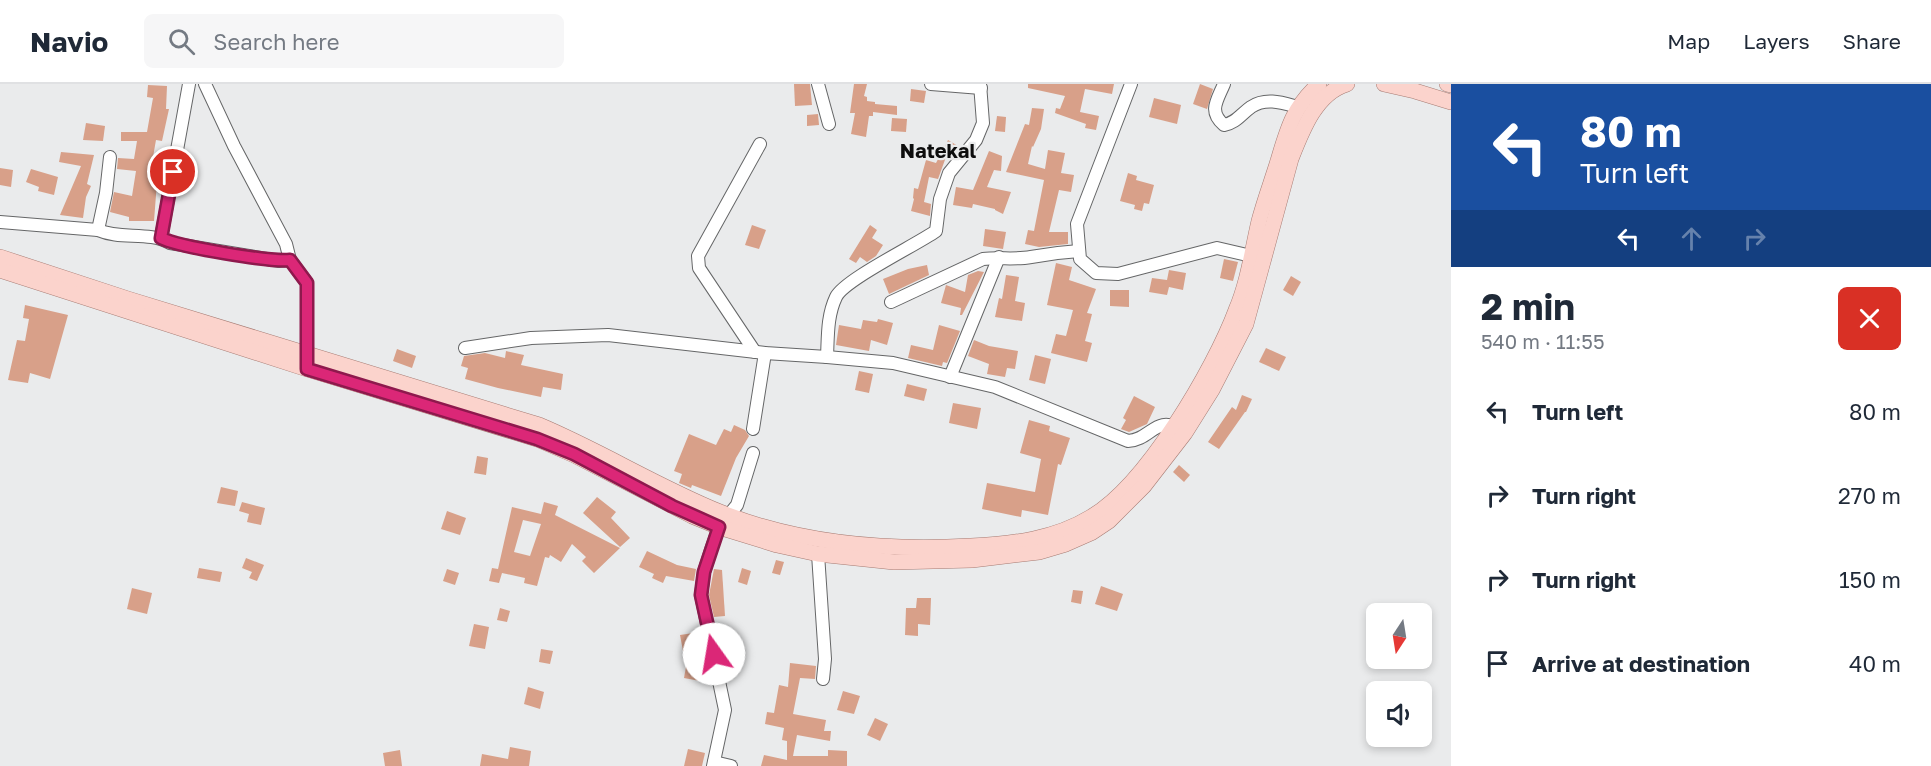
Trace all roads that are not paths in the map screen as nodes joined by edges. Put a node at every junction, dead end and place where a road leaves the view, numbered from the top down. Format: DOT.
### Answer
graph roads {
  1 [pos="189,84"];
  2 [pos="205,84"];
  3 [pos="818,84"];
  4 [pos="931,84"];
  5 [pos="1131,84"];
  6 [pos="1224,84"];
  7 [pos="1319,84"];
  8 [pos="1347,84"];
  9 [pos="1384,84"];
  10 [pos="980,86"];
  11 [pos="1451,102"];
  12 [pos="1298,107"];
  13 [pos="829,124"];
  14 [pos="760,144"];
  15 [pos="110,157"];
  16 [pos="0,222"];
  17 [pos="98,230"];
  18 [pos="161,238"];
  19 [pos="1079,251"];
  20 [pos="0,257"];
  21 [pos="999,257"];
  22 [pos="1258,258"];
  23 [pos="290,260"];
  24 [pos="0,270"];
  25 [pos="891,302"];
  26 [pos="465,348"];
  27 [pos="760,352"];
  28 [pos="827,357"];
  29 [pos="307,362"];
  30 [pos="950,377"];
  31 [pos="753,429"];
  32 [pos="1179,429"];
  33 [pos="753,453"];
  34 [pos="730,515"];
  35 [pos="719,527"];
  36 [pos="818,554"];
  37 [pos="823,679"];
  38 [pos="713,764"];
  39 [pos="731,766"];
  1 -- 18 [label="street"];
  2 -- 23 [label="street"];
  3 -- 13 [label="street"];
  4 -- 10 [label="street"];
  5 -- 19 [label="street"];
  6 -- 12 [label="street"];
  7 -- 12 [label="main road"];
  8 -- 22 [label="main road"];
  9 -- 11 [label="main road"];
  10 -- 28 [label="street"];
  12 -- 22 [label="main road"];
  14 -- 27 [label="street"];
  15 -- 17 [label="street"];
  16 -- 17 [label="street"];
  17 -- 18 [label="street"];
  18 -- 23 [label="street"];
  19 -- 21 [label="street"];
  19 -- 22 [label="street"];
  20 -- 29 [label="main road"];
  21 -- 25 [label="street"];
  21 -- 30 [label="street"];
  22 -- 32 [label="main road"];
  23 -- 29 [label="street"];
  24 -- 29 [label="main road"];
  26 -- 27 [label="street"];
  27 -- 28 [label="street"];
  27 -- 31 [label="street"];
  28 -- 30 [label="street"];
  29 -- 34 [label="main road"];
  29 -- 35 [label="main road"];
  30 -- 32 [label="street"];
  32 -- 34 [label="main road"];
  32 -- 36 [label="main road"];
  33 -- 34 [label="street"];
  34 -- 35 [label="street"];
  35 -- 36 [label="main road"];
  35 -- 38 [label="street"];
  36 -- 37 [label="street"];
  38 -- 39 [label="street"];
}
